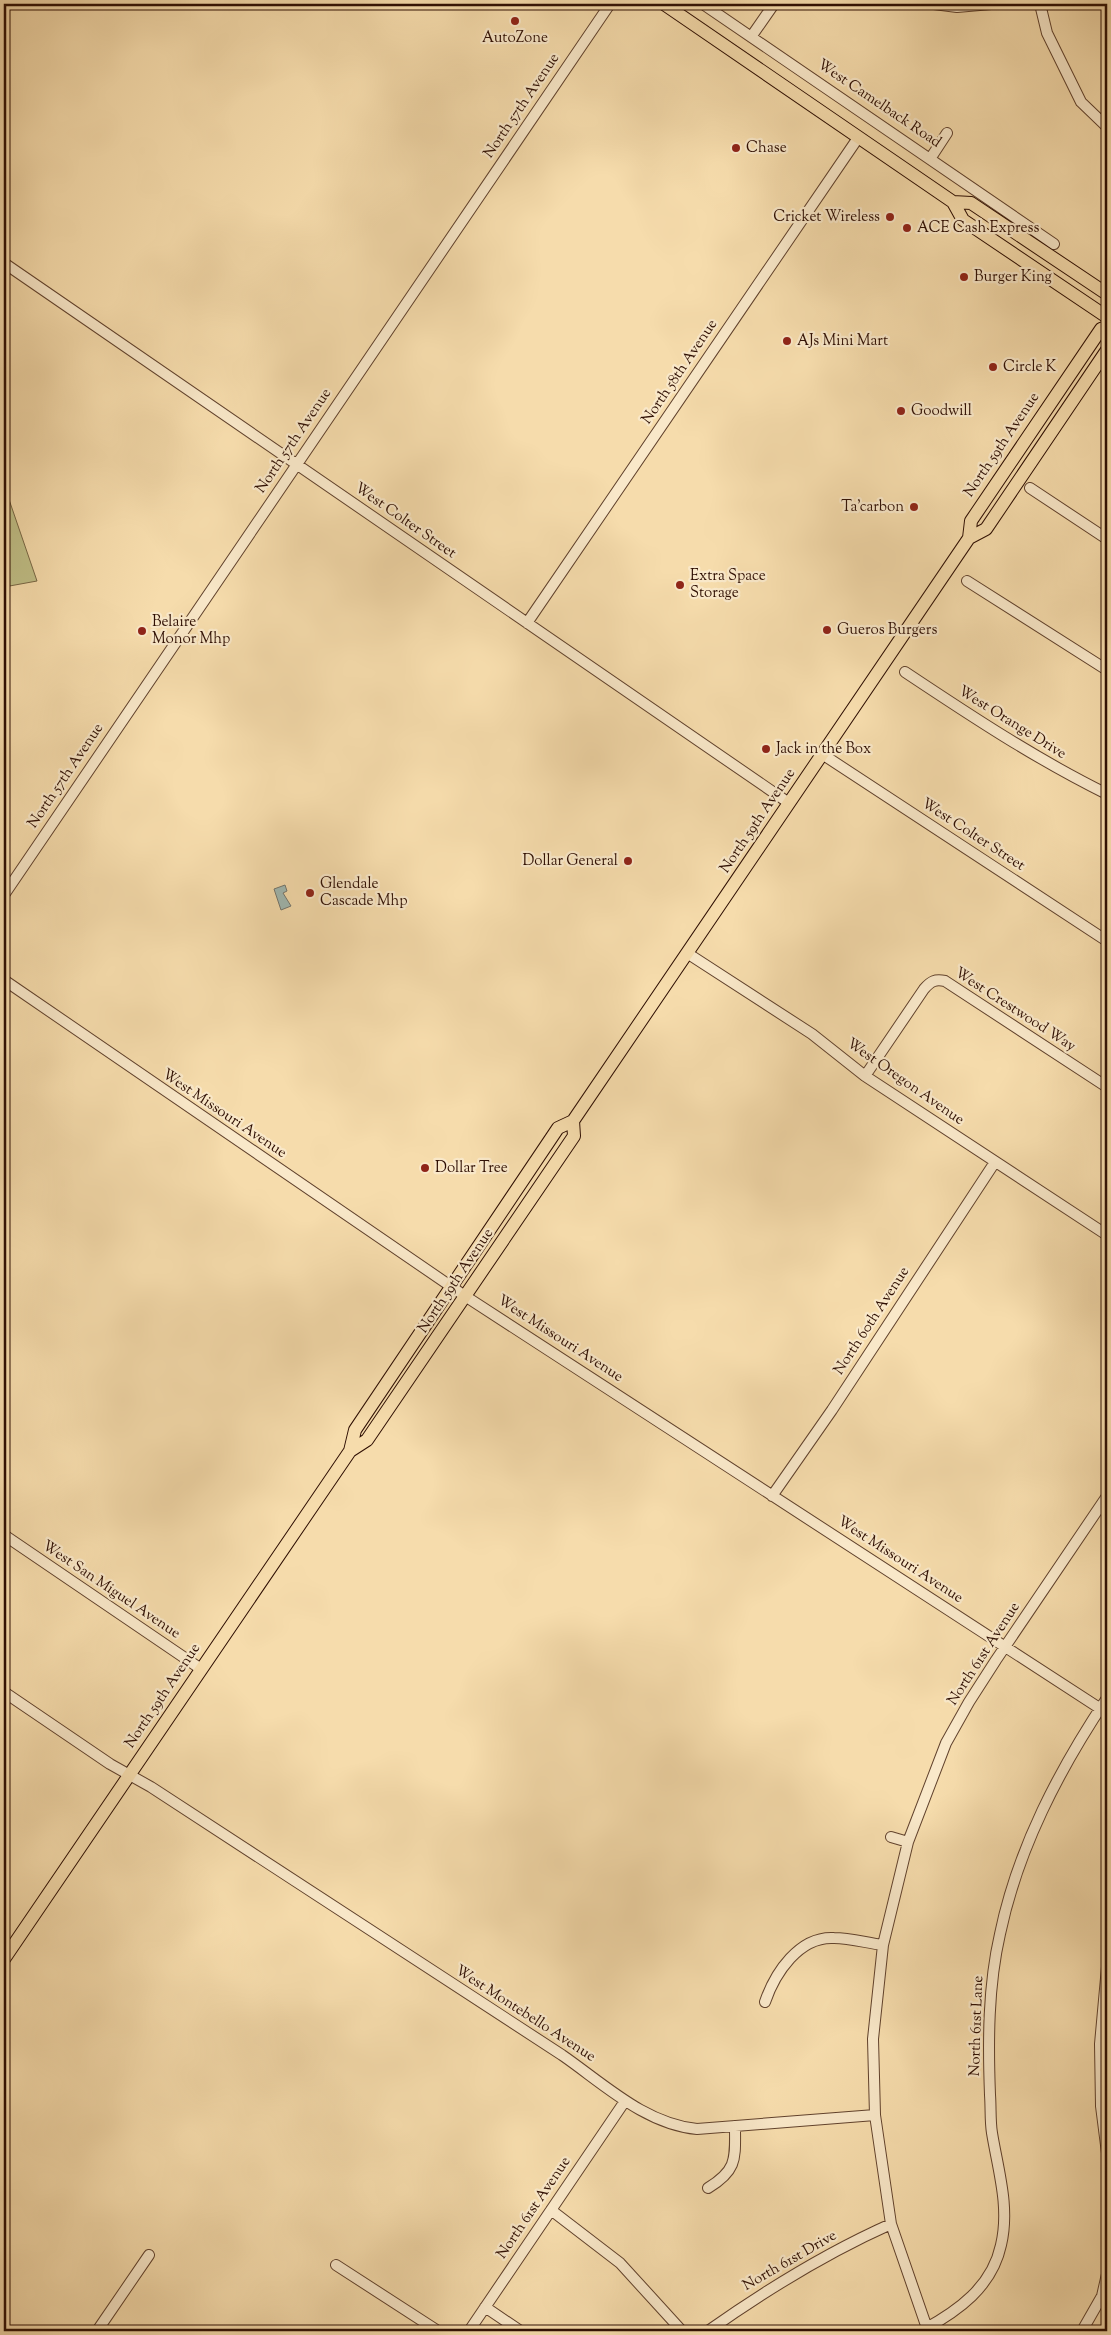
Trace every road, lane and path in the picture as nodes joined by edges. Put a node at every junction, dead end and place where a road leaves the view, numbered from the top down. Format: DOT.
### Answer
graph roads {
  1 [pos="610,4"];
  2 [pos="664,4"];
  3 [pos="704,4"];
  4 [pos="774,4"];
  5 [pos="934,4"];
  6 [pos="991,4"];
  7 [pos="1040,4"];
  8 [pos="752,37"];
  9 [pos="1107,128"];
  10 [pos="947,133"];
  11 [pos="858,138"];
  12 [pos="930,159"];
  13 [pos="952,202"];
  14 [pos="1032,236"];
  15 [pos="1054,244"];
  16 [pos="4,263"];
  17 [pos="1107,294"];
  18 [pos="1107,317"];
  19 [pos="1107,327"];
  20 [pos="1107,350"];
  21 [pos="296,464"];
  22 [pos="1030,488"];
  23 [pos="969,538"];
  24 [pos="1107,539"];
  25 [pos="967,581"];
  26 [pos="528,623"];
  27 [pos="1107,670"];
  28 [pos="905,672"];
  29 [pos="822,754"];
  30 [pos="1107,794"];
  31 [pos="789,804"];
  32 [pos="4,895"];
  33 [pos="1107,941"];
  34 [pos="688,953"];
  35 [pos="4,980"];
  36 [pos="865,1076"];
  37 [pos="1107,1087"];
  38 [pos="573,1121"];
  39 [pos="995,1162"];
  40 [pos="1107,1234"];
  41 [pos="451,1286"];
  42 [pos="466,1296"];
  43 [pos="350,1450"];
  44 [pos="772,1496"];
  45 [pos="1107,1496"];
  46 [pos="4,1535"];
  47 [pos="1005,1647"];
  48 [pos="201,1669"];
  49 [pos="4,1692"];
  50 [pos="1107,1698"];
  51 [pos="1104,1711"];
  52 [pos="129,1776"];
  53 [pos="891,1837"];
  54 [pos="908,1842"];
  55 [pos="883,1945"];
  56 [pos="4,1960"];
  57 [pos="1107,1967"];
  58 [pos="765,2002"];
  59 [pos="625,2101"];
  60 [pos="875,2115"];
  61 [pos="734,2126"];
  62 [pos="1107,2153"];
  63 [pos="708,2188"];
  64 [pos="551,2210"];
  65 [pos="891,2224"];
  66 [pos="149,2255"];
  67 [pos="336,2265"];
  68 [pos="1107,2274"];
  69 [pos="485,2307"];
  70 [pos="519,2330"];
  71 [pos="925,2330"];
  72 [pos="97,2331"];
  73 [pos="438,2331"];
  74 [pos="469,2331"];
  75 [pos="682,2331"];
  76 [pos="708,2331"];
  77 [pos="1082,2331"];
  1 -- 21 [label="street, North 57th Avenue"];
  2 -- 11 [label="main road, West Camelback Road"];
  3 -- 8 [label="street, West Camelback Road"];
  4 -- 8 [label="street"];
  5 -- 6 [label="street"];
  7 -- 9 [label="street"];
  8 -- 12 [label="street, West Camelback Road"];
  10 -- 12 [label="street"];
  11 -- 13 [label="main road, West Camelback Road"];
  11 -- 26 [label="street, North 58th Avenue"];
  12 -- 14 [label="street, West Camelback Road"];
  13 -- 14 [label="main road, West Camelback Road"];
  13 -- 18 [label="main road, West Camelback Road"];
  14 -- 15 [label="street, West Camelback Road"];
  14 -- 17 [label="main road, West Camelback Road"];
  16 -- 21 [label="street, West Colter Street"];
  19 -- 23 [label="main road, North 59th Avenue"];
  20 -- 23 [label="main road, North 59th Avenue"];
  21 -- 26 [label="street, West Colter Street"];
  21 -- 32 [label="street, North 57th Avenue"];
  22 -- 24 [label="street"];
  23 -- 29 [label="main road, North 59th Avenue"];
  25 -- 27 [label="street"];
  26 -- 31 [label="street, West Colter Street"];
  28 -- 30 [label="street, West Orange Drive"];
  29 -- 31 [label="main road, North 59th Avenue"];
  29 -- 33 [label="street, West Colter Street"];
  31 -- 34 [label="main road, North 59th Avenue"];
  34 -- 36 [label="street, West Oregon Avenue"];
  34 -- 38 [label="main road, North 59th Avenue"];
  35 -- 41 [label="street, West Missouri Avenue"];
  36 -- 37 [label="street, West Crestwood Way"];
  36 -- 39 [label="street, West Oregon Avenue"];
  38 -- 41 [label="main road, North 59th Avenue"];
  38 -- 42 [label="main road, North 59th Avenue"];
  39 -- 40 [label="street, West Oregon Avenue"];
  39 -- 44 [label="street, North 60th Avenue"];
  41 -- 42 [label="street, West Missouri Avenue"];
  41 -- 43 [label="main road, North 59th Avenue"];
  42 -- 43 [label="main road, North 59th Avenue"];
  42 -- 44 [label="street, West Missouri Avenue"];
  43 -- 48 [label="main road, North 59th Avenue"];
  44 -- 47 [label="street, West Missouri Avenue"];
  45 -- 47 [label="street, North 61st Avenue"];
  46 -- 48 [label="street, West San Miguel Avenue"];
  47 -- 51 [label="street, West Missouri Avenue"];
  47 -- 54 [label="street, North 61st Avenue"];
  48 -- 52 [label="main road, North 59th Avenue"];
  49 -- 52 [label="street, West Montebello Avenue"];
  50 -- 51 [label="street"];
  51 -- 71 [label="street, North 61st Lane"];
  52 -- 56 [label="main road, North 59th Avenue"];
  52 -- 59 [label="street, West Montebello Avenue"];
  53 -- 54 [label="street"];
  54 -- 55 [label="street, North 61st Avenue"];
  55 -- 58 [label="street"];
  55 -- 60 [label="street, North 61st Avenue"];
  57 -- 62 [label="street"];
  59 -- 61 [label="street, West Montebello Avenue"];
  59 -- 64 [label="street, North 61st Avenue"];
  60 -- 61 [label="street, West Montebello Avenue"];
  60 -- 65 [label="street"];
  61 -- 63 [label="street"];
  64 -- 69 [label="street, North 61st Avenue"];
  64 -- 75 [label="street"];
  65 -- 71 [label="street"];
  65 -- 76 [label="street, North 61st Drive"];
  66 -- 72 [label="street"];
  67 -- 73 [label="street"];
  68 -- 77 [label="street"];
  69 -- 70 [label="street"];
  69 -- 74 [label="street, North 61st Avenue"];
}
